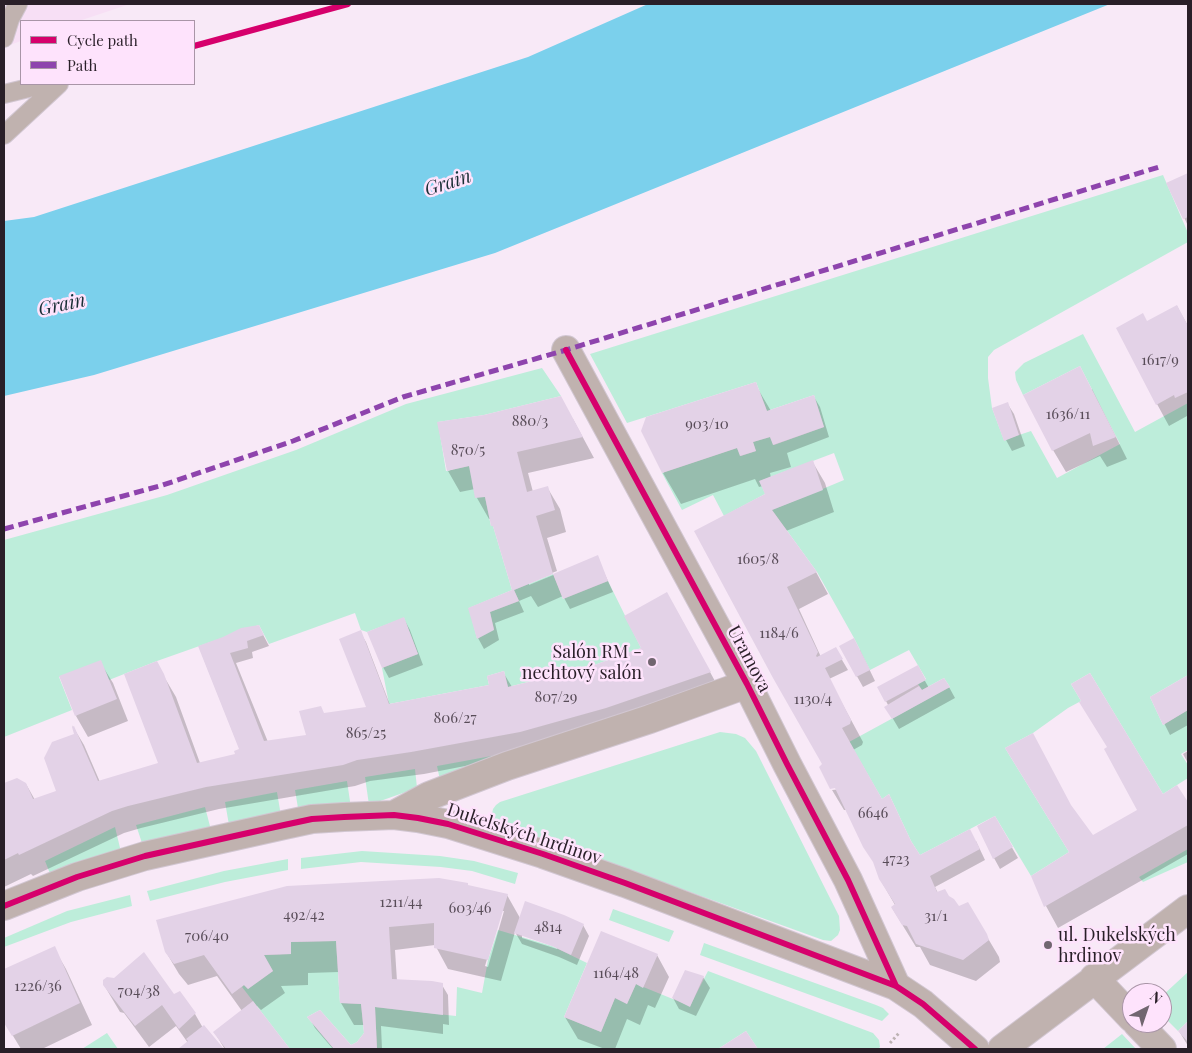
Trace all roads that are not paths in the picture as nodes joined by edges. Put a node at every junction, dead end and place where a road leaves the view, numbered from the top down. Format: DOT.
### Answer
graph roads {
  1 [pos="18,4"];
  2 [pos="4,38"];
  3 [pos="41,85"];
  4 [pos="58,85"];
  5 [pos="4,94"];
  6 [pos="4,135"];
  7 [pos="566,350"];
  8 [pos="747,684"];
  9 [pos="394,815"];
  10 [pos="4,906"];
  11 [pos="1188,909"];
  12 [pos="1094,978"];
  13 [pos="896,986"];
  14 [pos="1122,1007"];
  15 [pos="1147,1033"];
  16 [pos="976,1049"];
  17 [pos="1002,1049"];
  18 [pos="1162,1049"];
  1 -- 2 [label="lane"];
  3 -- 5 [label="lane"];
  4 -- 6 [label="lane"];
  7 -- 8 [label="street, Uramova"];
  8 -- 9 [label="street, Dukelských hrdinov"];
  8 -- 13 [label="street, Uramova"];
  9 -- 10 [label="street, Dukelských hrdinov"];
  9 -- 13 [label="street, Dukelských hrdinov"];
  11 -- 12 [label="street"];
  12 -- 14 [label="street"];
  12 -- 17 [label="street"];
  13 -- 16 [label="street, Dukelských hrdinov"];
  15 -- 18 [label="street"];
}
